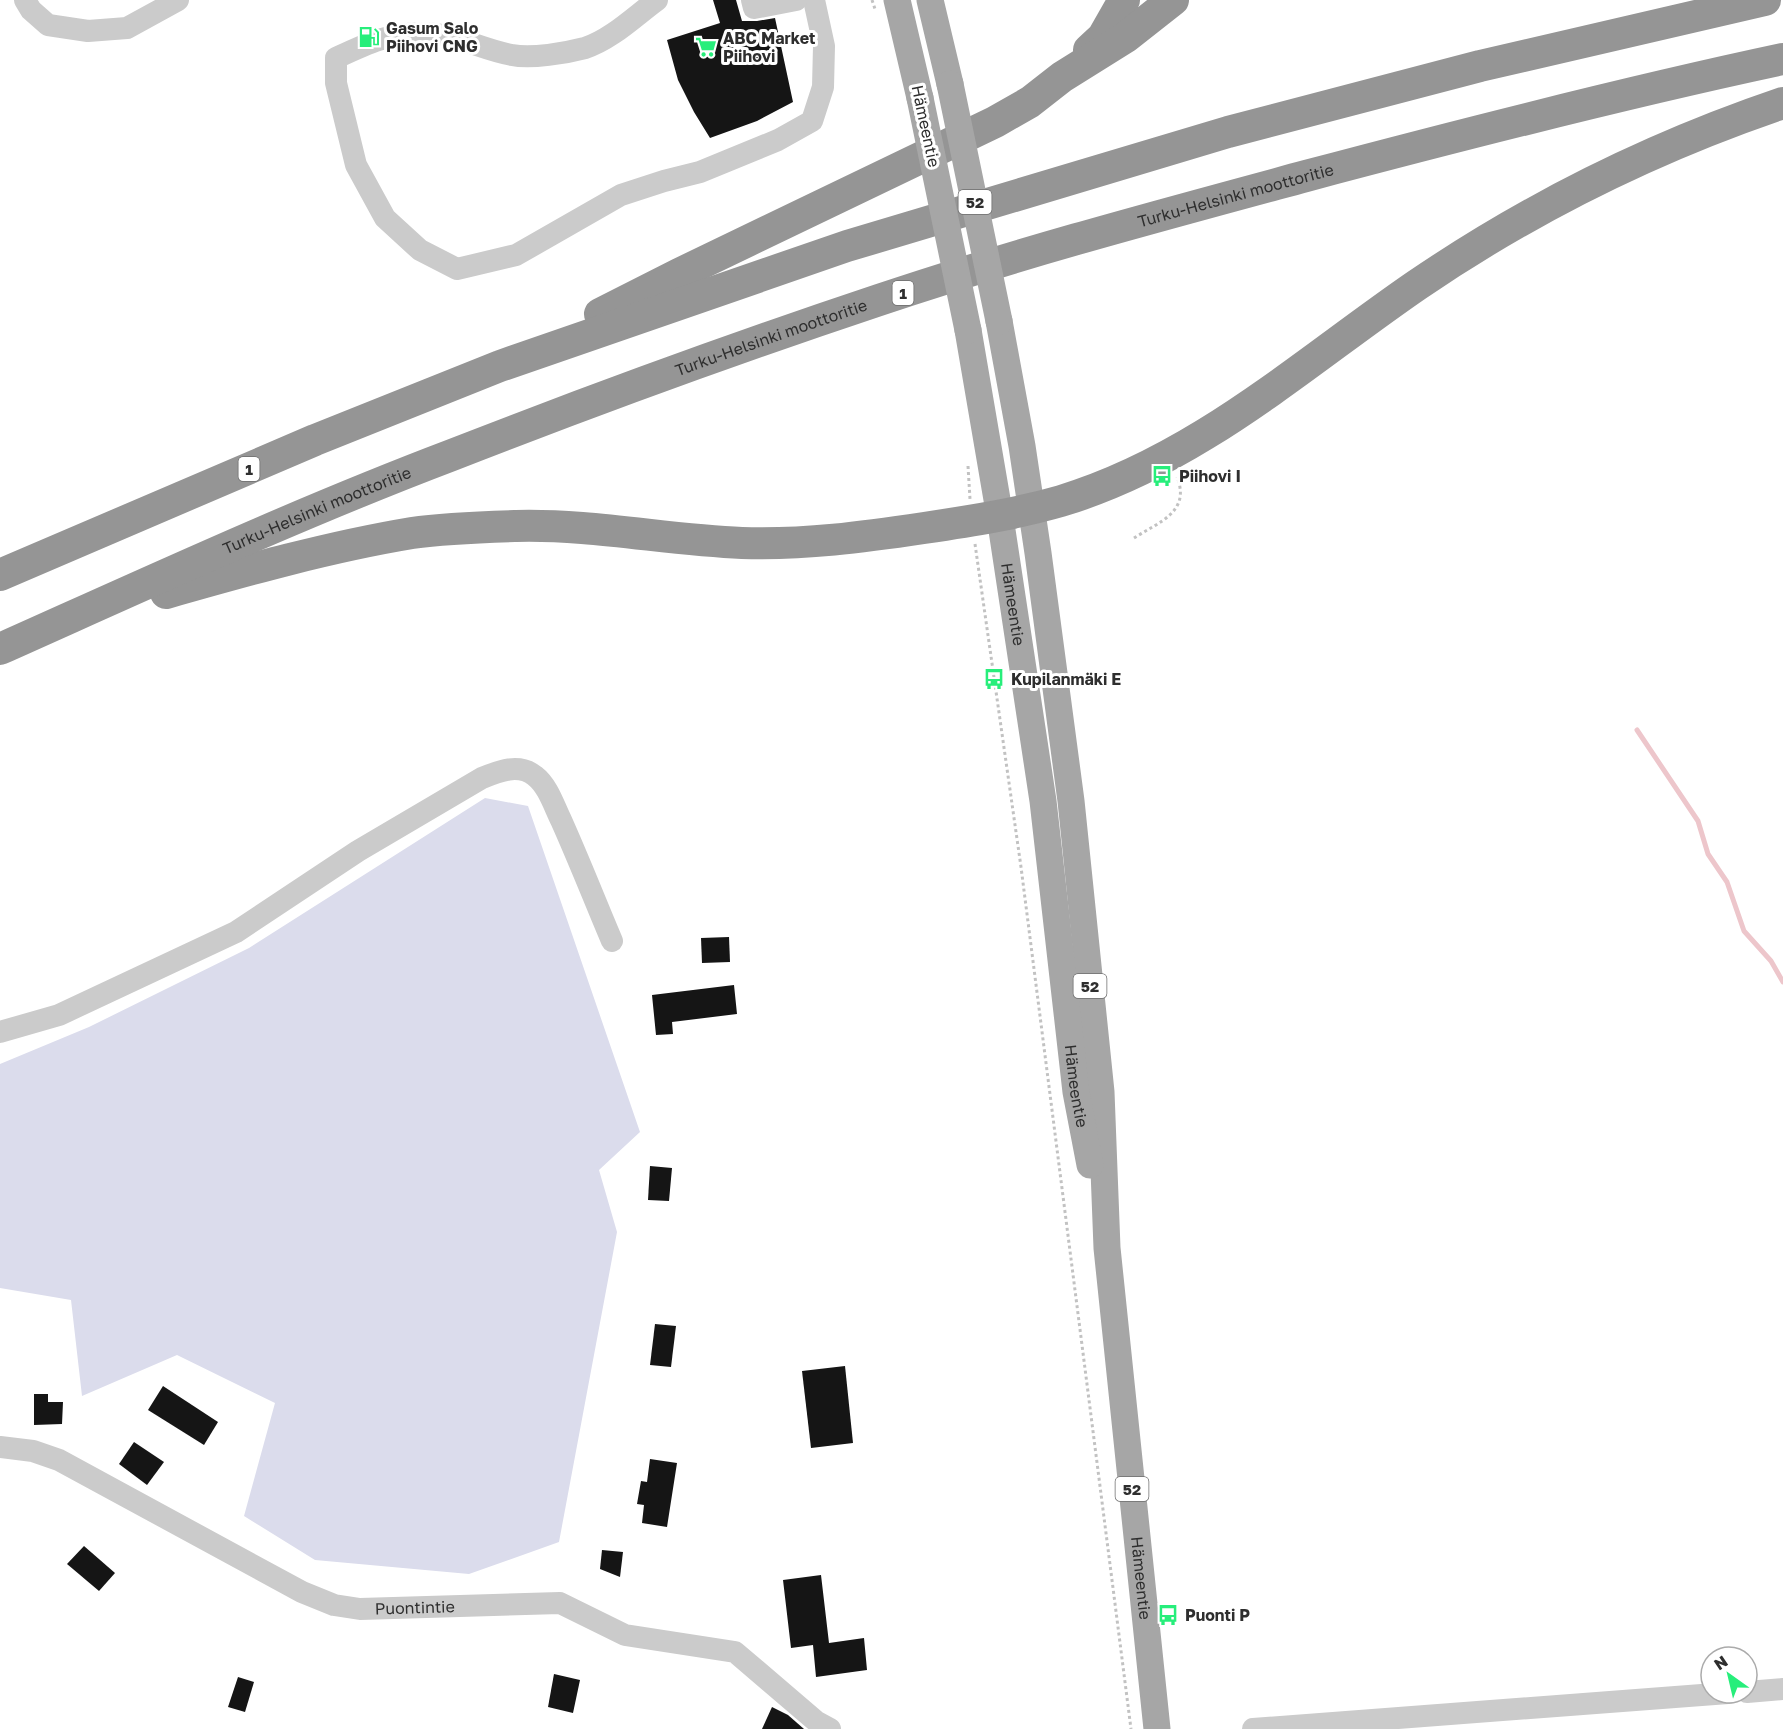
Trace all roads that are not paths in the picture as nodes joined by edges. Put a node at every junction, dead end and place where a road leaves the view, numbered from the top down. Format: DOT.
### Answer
graph roads {
  1 [pos="25,0"];
  2 [pos="178,0"];
  3 [pos="752,0"];
  4 [pos="796,0"];
  5 [pos="814,0"];
  6 [pos="897,0"];
  7 [pos="930,0"];
  8 [pos="1124,0"];
  9 [pos="1173,0"];
  10 [pos="1765,0"];
  11 [pos="651,3"];
  12 [pos="1783,58"];
  13 [pos="1062,77"];
  14 [pos="1783,103"];
  15 [pos="500,366"];
  16 [pos="1032,509"];
  17 [pos="986,519"];
  18 [pos="0,575"];
  19 [pos="56,624"];
  20 [pos="0,649"];
  21 [pos="612,941"];
  22 [pos="0,1032"];
  23 [pos="1107,1248"];
  24 [pos="0,1447"];
  25 [pos="1783,1689"];
  26 [pos="1759,1691"];
  27 [pos="1699,1695"];
  28 [pos="830,1729"];
  29 [pos="1157,1729"];
  30 [pos="1254,1729"];
  1 -- 2 [label="street"];
  3 -- 4 [label="street"];
  5 -- 11 [label="street"];
  6 -- 17 [label="main road, Hämeentie / 52, bridge"];
  7 -- 16 [label="main road, Hämeentie / 52, bridge"];
  8 -- 13 [label="highway"];
  9 -- 13 [label="highway"];
  10 -- 15 [label="highway, 1"];
  12 -- 19 [label="highway, Turku-Helsinki moottoritie / 1"];
  13 -- 15 [label="highway"];
  14 -- 16 [label="highway"];
  15 -- 18 [label="highway, 1"];
  16 -- 17 [label="highway"];
  16 -- 23 [label="main road, Hämeentie / 52"];
  17 -- 19 [label="highway"];
  17 -- 23 [label="main road, Hämeentie / 52"];
  19 -- 20 [label="highway, Turku-Helsinki moottoritie / 1"];
  21 -- 22 [label="street"];
  23 -- 29 [label="main road, Hämeentie / 52"];
  24 -- 28 [label="street, Puontintie"];
  25 -- 26 [label="street"];
  27 -- 30 [label="street"];
}
